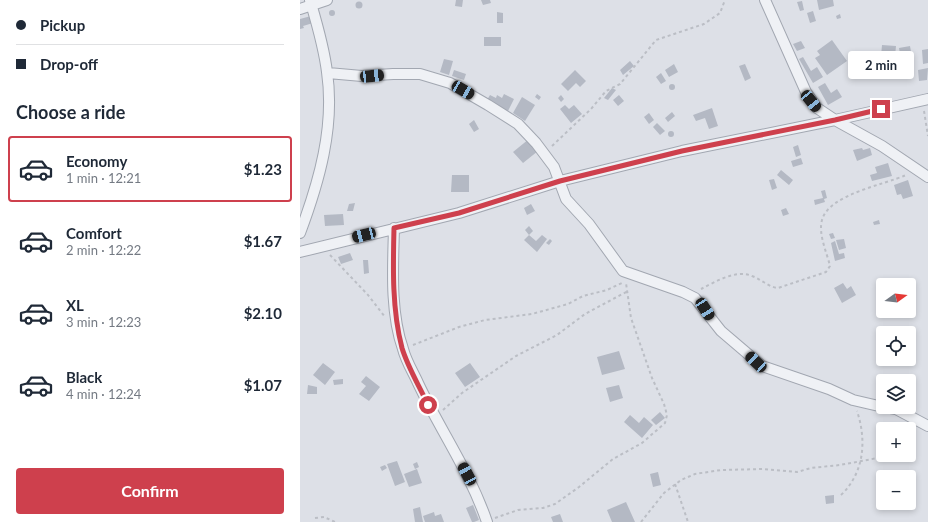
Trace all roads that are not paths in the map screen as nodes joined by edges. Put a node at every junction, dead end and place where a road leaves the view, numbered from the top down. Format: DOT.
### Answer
graph roads {
  1 [pos="326,0"];
  2 [pos="765,0"];
  3 [pos="311,3"];
  4 [pos="300,9"];
  5 [pos="328,73"];
  6 [pos="925,99"];
  7 [pos="835,120"];
  8 [pos="928,177"];
  9 [pos="560,181"];
  10 [pos="394,228"];
  11 [pos="300,233"];
  12 [pos="300,252"];
  13 [pos="876,405"];
  14 [pos="905,414"];
  15 [pos="928,426"];
  16 [pos="487,521"];
  1 -- 3 [label="street"];
  2 -- 7 [label="street"];
  3 -- 4 [label="street"];
  3 -- 5 [label="street"];
  5 -- 9 [label="street"];
  5 -- 11 [label="street"];
  6 -- 7 [label="street"];
  7 -- 8 [label="street"];
  7 -- 9 [label="street"];
  9 -- 10 [label="street"];
  9 -- 13 [label="street"];
  10 -- 12 [label="street"];
  10 -- 16 [label="street"];
  14 -- 15 [label="street"];
}
